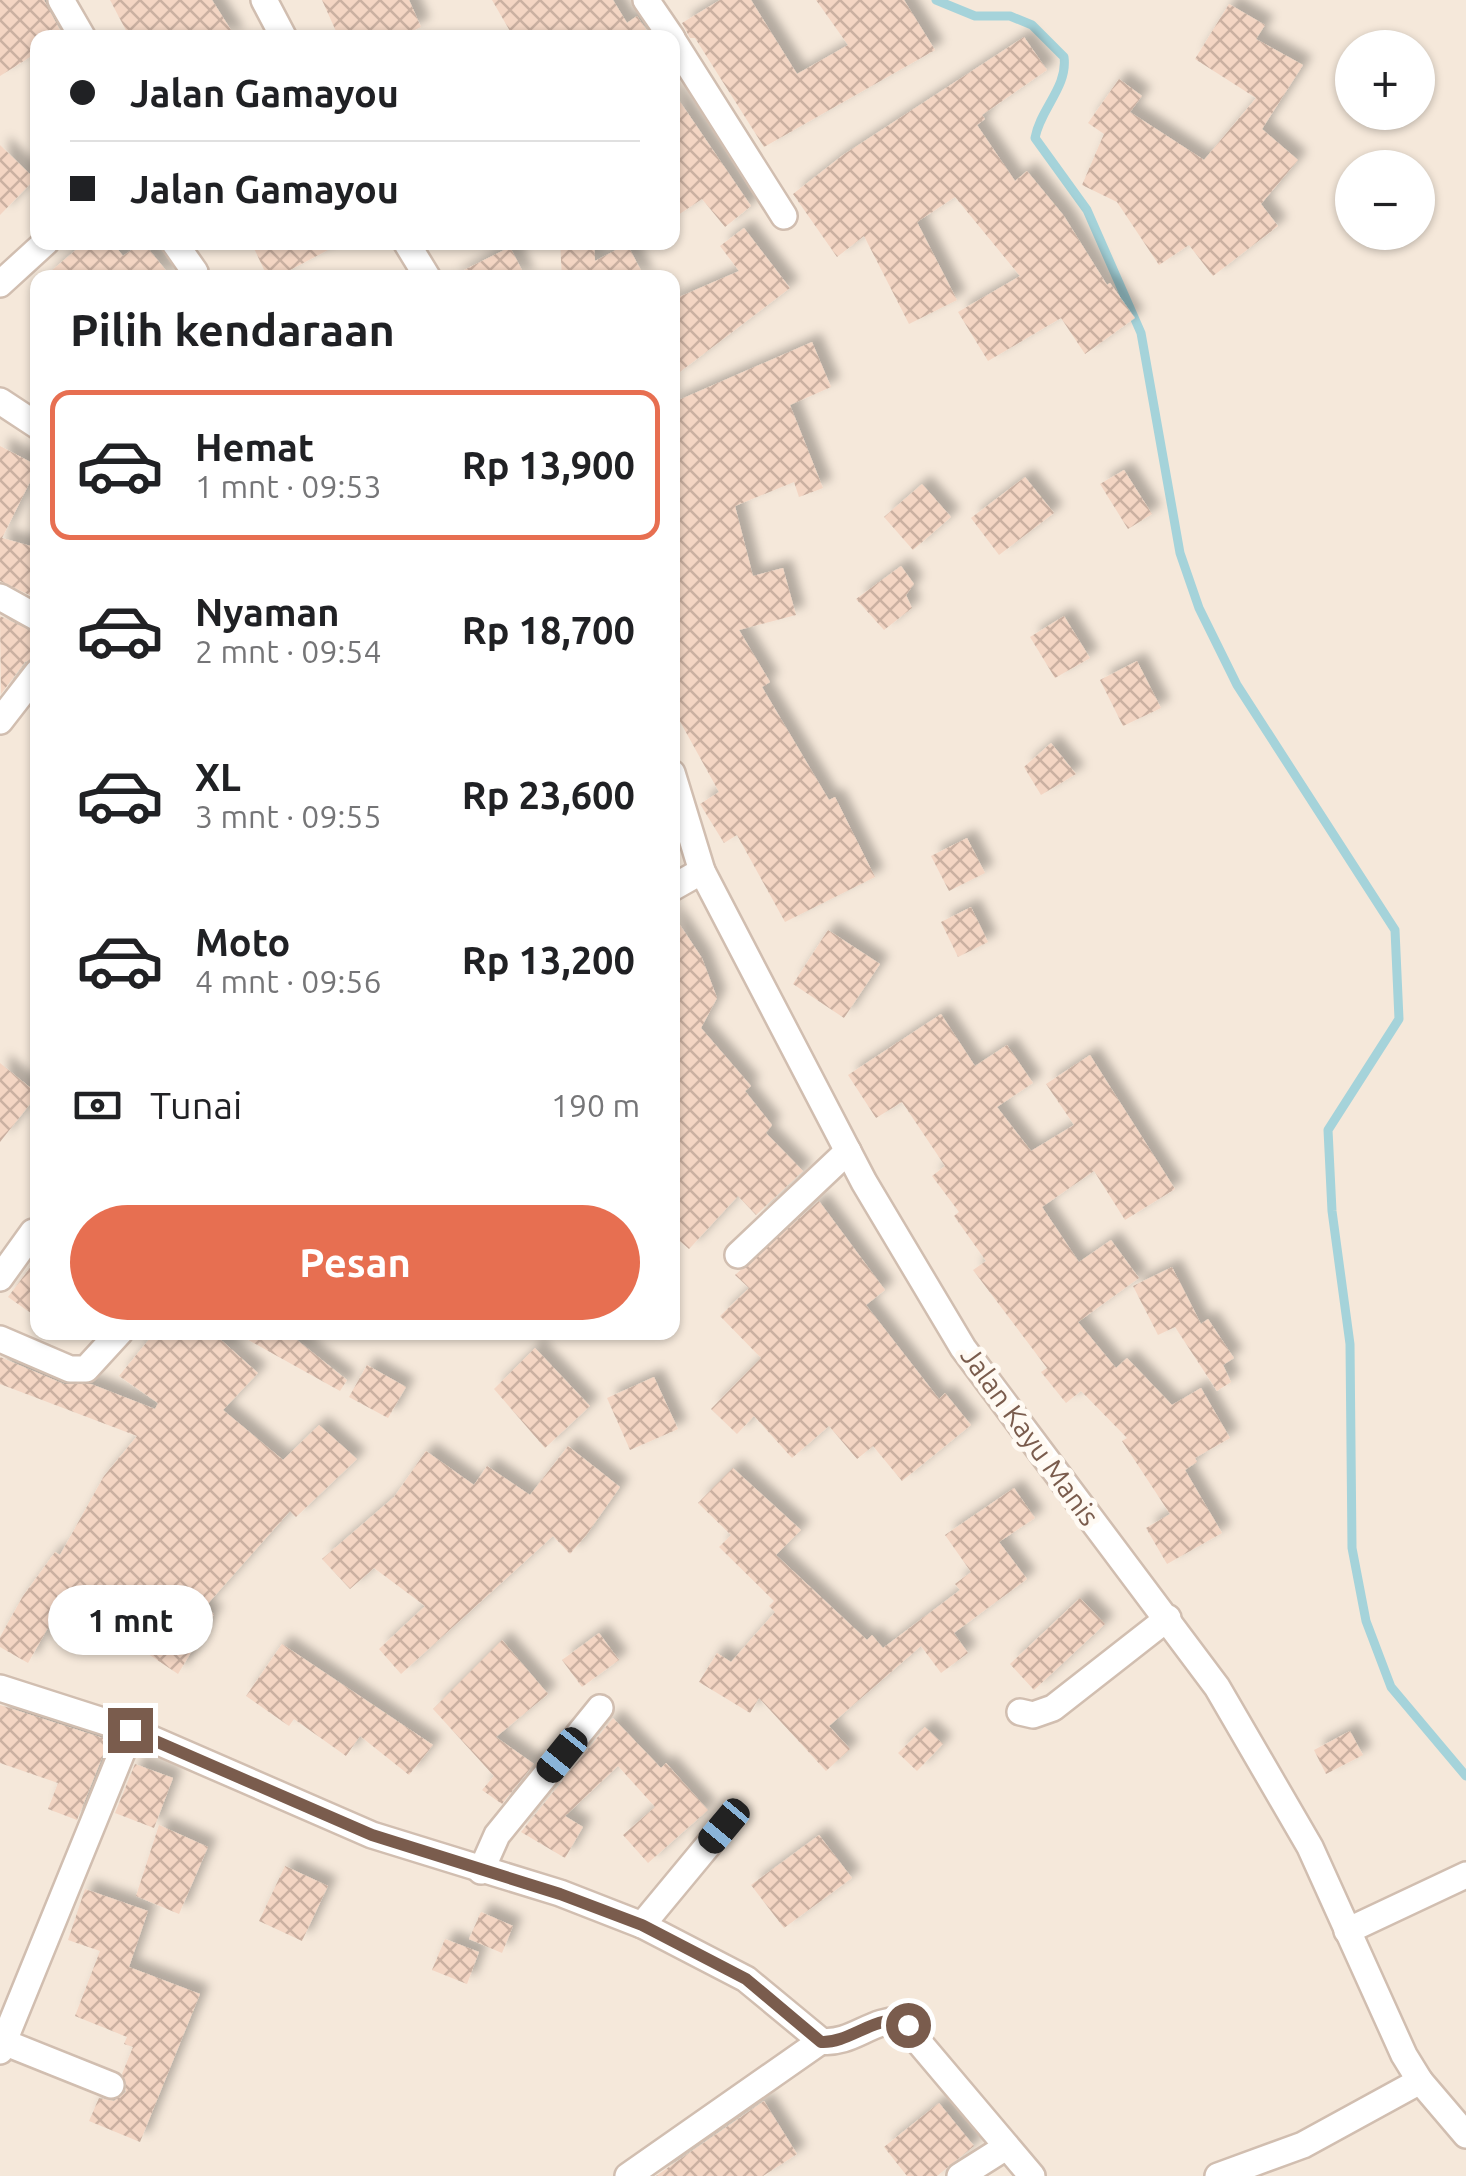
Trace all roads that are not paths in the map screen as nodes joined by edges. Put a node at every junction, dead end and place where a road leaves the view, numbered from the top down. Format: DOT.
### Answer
graph roads {
  1 [pos="62,0"];
  2 [pos="264,0"];
  3 [pos="646,0"];
  4 [pos="79,30"];
  5 [pos="280,30"];
  6 [pos="667,30"];
  7 [pos="680,51"];
  8 [pos="784,216"];
  9 [pos="37,250"];
  10 [pos="0,284"];
  11 [pos="0,401"];
  12 [pos="30,421"];
  13 [pos="0,597"];
  14 [pos="30,614"];
  15 [pos="30,682"];
  16 [pos="0,721"];
  17 [pos="680,799"];
  18 [pos="702,871"];
  19 [pos="680,883"];
  20 [pos="848,1151"];
  21 [pos="30,1236"];
  22 [pos="738,1255"];
  23 [pos="0,1278"];
  24 [pos="0,1339"];
  25 [pos="113,1340"];
  26 [pos="1168,1618"];
  27 [pos="0,1688"];
  28 [pos="600,1708"];
  29 [pos="1020,1712"];
  30 [pos="130,1730"];
  31 [pos="724,1826"];
  32 [pos="481,1871"];
  33 [pos="1466,1875"];
  34 [pos="642,1925"];
  35 [pos="1347,1931"];
  36 [pos="11,2002"];
  37 [pos="821,2042"];
  38 [pos="3,2047"];
  39 [pos="1420,2082"];
  40 [pos="111,2085"];
  41 [pos="1466,2136"];
  42 [pos="1006,2147"];
  43 [pos="628,2176"];
  44 [pos="960,2176"];
  45 [pos="1032,2176"];
  46 [pos="1218,2176"];
  1 -- 4 [label="street"];
  2 -- 5 [label="street"];
  3 -- 6 [label="street"];
  7 -- 8 [label="street"];
  9 -- 10 [label="street"];
  11 -- 12 [label="street"];
  13 -- 14 [label="street"];
  15 -- 16 [label="street"];
  17 -- 18 [label="street, Jalan Kayu Manis"];
  18 -- 19 [label="street"];
  18 -- 20 [label="street, Jalan Kayu Manis"];
  20 -- 22 [label="street"];
  20 -- 26 [label="street, Jalan Kayu Manis"];
  21 -- 23 [label="street"];
  24 -- 25 [label="street"];
  26 -- 29 [label="street"];
  26 -- 35 [label="street, Jalan Kayu Manis"];
  27 -- 30 [label="street"];
  28 -- 32 [label="street"];
  30 -- 32 [label="street"];
  30 -- 36 [label="street"];
  31 -- 34 [label="street"];
  32 -- 34 [label="street"];
  33 -- 35 [label="street"];
  34 -- 37 [label="street"];
  35 -- 39 [label="street, Jalan Kayu Manis"];
  36 -- 38 [label="street"];
  37 -- 42 [label="street"];
  37 -- 43 [label="street"];
  38 -- 40 [label="street"];
  39 -- 41 [label="street, Jalan Kayu Manis"];
  39 -- 46 [label="street"];
  42 -- 44 [label="street"];
  42 -- 45 [label="street"];
}
